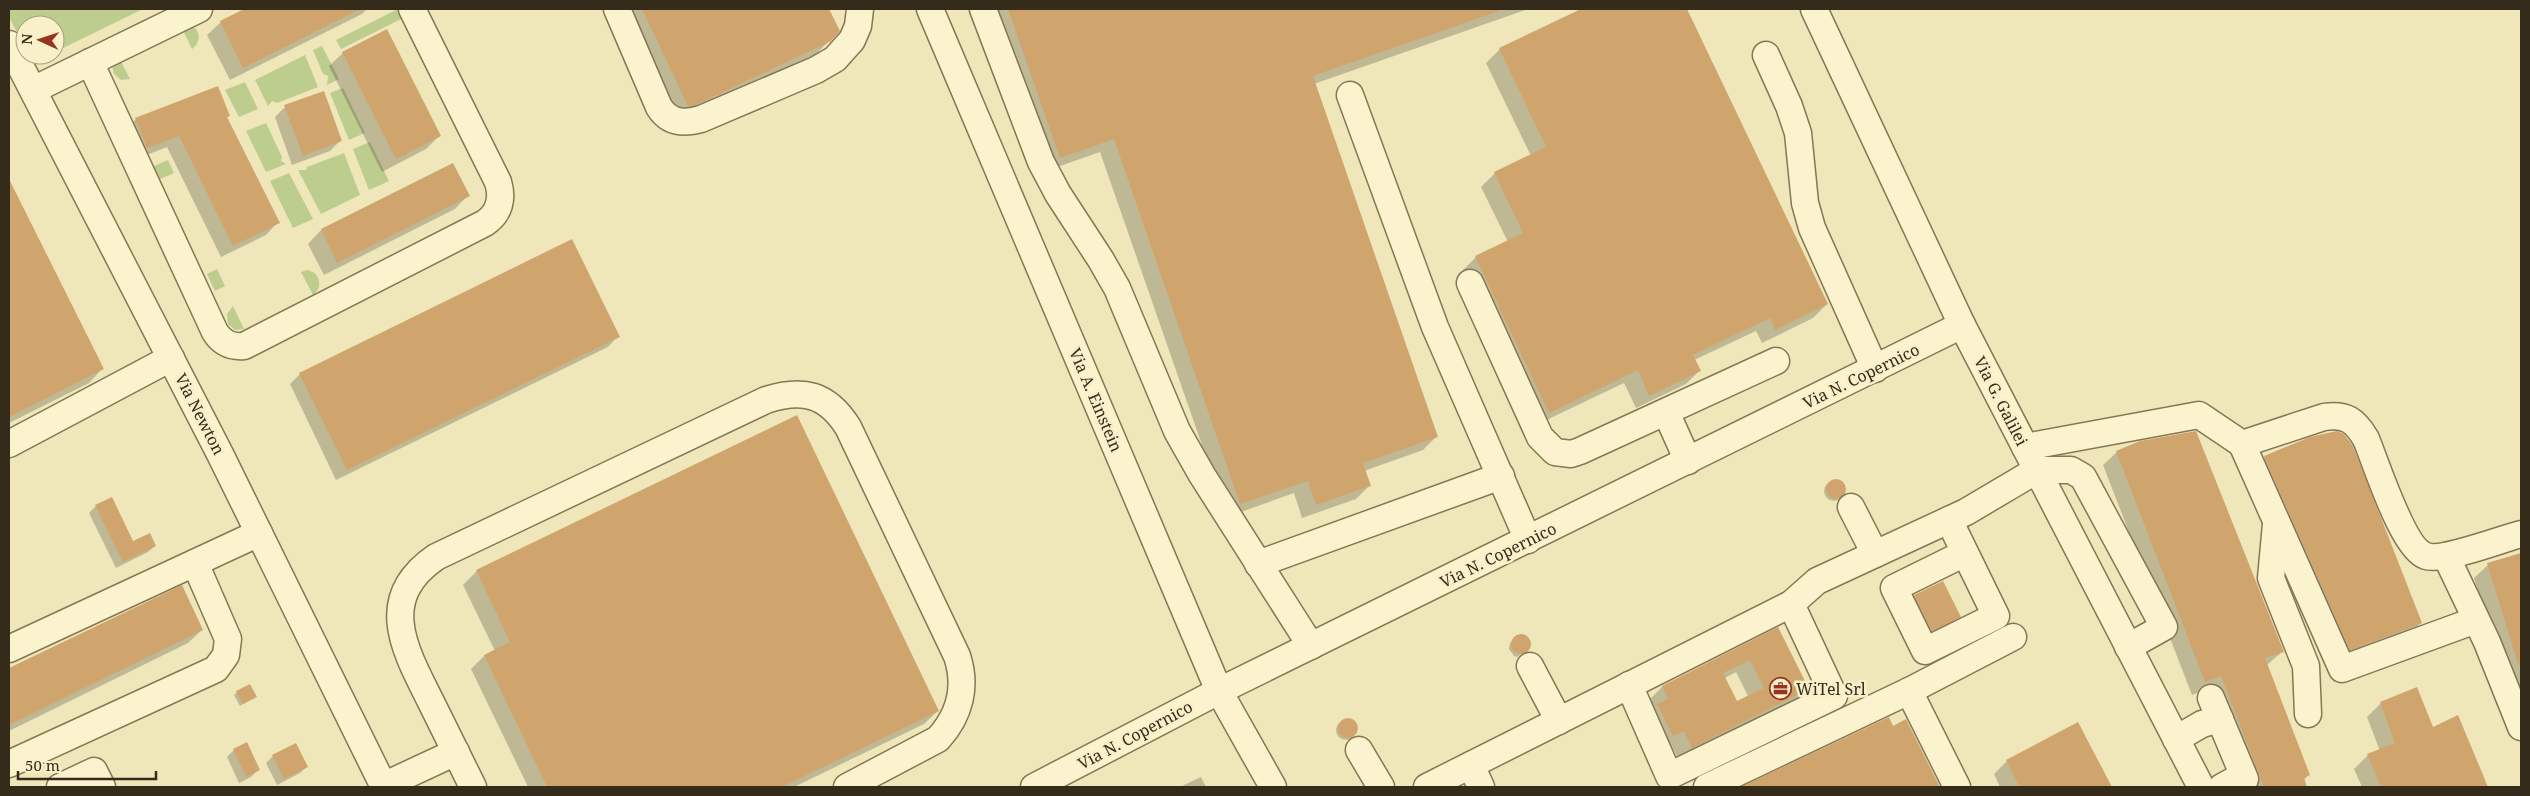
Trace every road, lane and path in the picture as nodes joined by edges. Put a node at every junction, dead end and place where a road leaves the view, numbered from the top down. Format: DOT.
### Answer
graph roads {
  1 [pos="199,9"];
  2 [pos="412,9"];
  3 [pos="617,9"];
  4 [pos="860,9"];
  5 [pos="930,9"];
  6 [pos="983,9"];
  7 [pos="1814,9"];
  8 [pos="11,54"];
  9 [pos="1766,55"];
  10 [pos="90,62"];
  11 [pos="33,90"];
  12 [pos="1350,95"];
  13 [pos="1470,284"];
  14 [pos="1962,325"];
  15 [pos="171,358"];
  16 [pos="1776,361"];
  17 [pos="1875,369"];
  18 [pos="1666,412"];
  19 [pos="9,444"];
  20 [pos="2242,444"];
  21 [pos="2025,447"];
  22 [pos="1688,461"];
  23 [pos="2037,470"];
  24 [pos="1501,476"];
  25 [pos="1851,507"];
  26 [pos="1949,520"];
  27 [pos="2276,521"];
  28 [pos="259,533"];
  29 [pos="2521,534"];
  30 [pos="1528,540"];
  31 [pos="1965,553"];
  32 [pos="1875,554"];
  33 [pos="2446,556"];
  34 [pos="195,563"];
  35 [pos="1258,564"];
  36 [pos="1791,604"];
  37 [pos="2476,620"];
  38 [pos="2013,637"];
  39 [pos="1311,646"];
  40 [pos="2128,647"];
  41 [pos="9,649"];
  42 [pos="1530,666"];
  43 [pos="1629,685"];
  44 [pos="1219,691"];
  45 [pos="1909,691"];
  46 [pos="2519,712"];
  47 [pos="2308,714"];
  48 [pos="1559,721"];
  49 [pos="2176,738"];
  50 [pos="1359,750"];
  51 [pos="456,752"];
  52 [pos="9,764"];
  53 [pos="1476,776"];
  54 [pos="384,786"];
  55 [pos="60,787"];
  56 [pos="102,787"];
  57 [pos="473,787"];
  58 [pos="846,787"];
  59 [pos="1034,787"];
  60 [pos="1273,787"];
  61 [pos="1381,787"];
  62 [pos="1427,787"];
  63 [pos="1708,787"];
  64 [pos="1957,787"];
  65 [pos="2200,787"];
  66 [pos="2222,787"];
  1 -- 10 [label="street"];
  2 -- 10 [label="street"];
  3 -- 4 [label="street"];
  5 -- 44 [label="street, Via A. Einstein"];
  6 -- 35 [label="street"];
  7 -- 14 [label="street, Via G. Galilei"];
  8 -- 11 [label="street, Via Newton"];
  9 -- 17 [label="street"];
  10 -- 11 [label="street"];
  11 -- 15 [label="street, Via Newton"];
  12 -- 24 [label="street"];
  13 -- 18 [label="street"];
  14 -- 17 [label="street, Via N. Copernico"];
  14 -- 21 [label="street, Via G. Galilei"];
  15 -- 19 [label="street"];
  15 -- 28 [label="street, Via Newton"];
  16 -- 18 [label="street"];
  17 -- 22 [label="street, Via N. Copernico"];
  18 -- 22 [label="street"];
  20 -- 21 [label="street"];
  20 -- 27 [label="street"];
  20 -- 33 [label="street"];
  21 -- 23 [label="street, Via G. Galilei"];
  22 -- 30 [label="street, Via N. Copernico"];
  23 -- 26 [label="street"];
  23 -- 40 [label="street, Via G. Galilei"];
  23 -- 40 [label="street"];
  24 -- 30 [label="street"];
  24 -- 35 [label="street"];
  25 -- 32 [label="street"];
  26 -- 31 [label="street"];
  26 -- 32 [label="street"];
  27 -- 37 [label="street"];
  27 -- 47 [label="street"];
  28 -- 34 [label="street"];
  28 -- 54 [label="street, Via Newton"];
  29 -- 33 [label="street"];
  30 -- 39 [label="street, Via N. Copernico"];
  32 -- 36 [label="street"];
  33 -- 37 [label="street"];
  34 -- 41 [label="street"];
  34 -- 52 [label="street"];
  35 -- 39 [label="street"];
  36 -- 43 [label="street"];
  36 -- 43 [label="street"];
  37 -- 46 [label="street"];
  38 -- 45 [label="street"];
  39 -- 44 [label="street, Via N. Copernico"];
  40 -- 49 [label="street, Via G. Galilei"];
  42 -- 48 [label="street"];
  43 -- 48 [label="street"];
  44 -- 59 [label="street, Via N. Copernico"];
  44 -- 60 [label="street, Via A. Einstein"];
  45 -- 63 [label="street"];
  45 -- 64 [label="street"];
  48 -- 53 [label="street"];
  49 -- 65 [label="street, Via G. Galilei"];
  49 -- 66 [label="street"];
  50 -- 61 [label="street"];
  51 -- 54 [label="street"];
  51 -- 57 [label="street"];
  51 -- 58 [label="street"];
  53 -- 62 [label="street"];
  55 -- 56 [label="street"];
}
